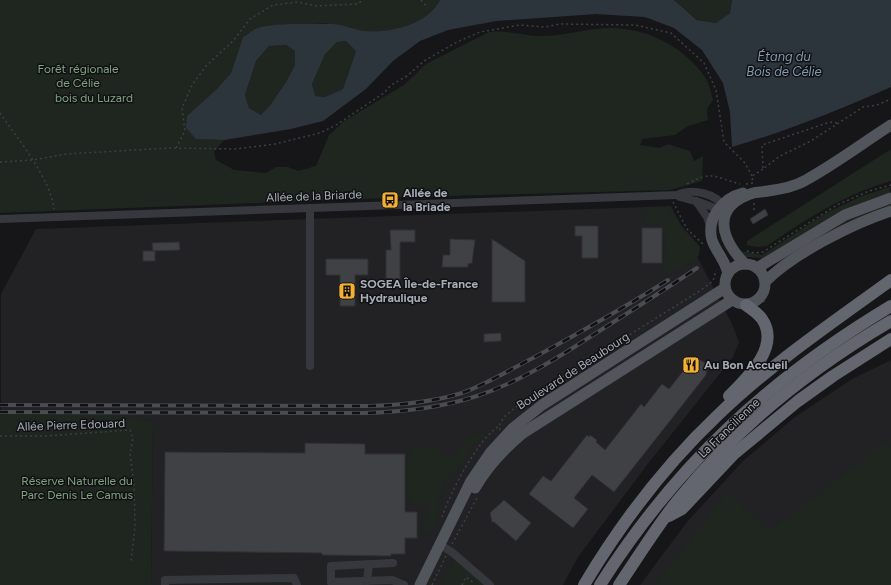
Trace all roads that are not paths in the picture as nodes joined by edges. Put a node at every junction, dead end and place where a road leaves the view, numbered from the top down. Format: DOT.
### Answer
graph roads {
  1 [pos="891,125"];
  2 [pos="675,195"];
  3 [pos="891,198"];
  4 [pos="696,201"];
  5 [pos="310,208"];
  6 [pos="722,208"];
  7 [pos="891,211"];
  8 [pos="0,219"];
  9 [pos="712,232"];
  10 [pos="745,264"];
  11 [pos="757,268"];
  12 [pos="728,274"];
  13 [pos="891,280"];
  14 [pos="765,282"];
  15 [pos="725,288"];
  16 [pos="732,300"];
  17 [pos="746,305"];
  18 [pos="891,306"];
  19 [pos="891,321"];
  20 [pos="891,339"];
  21 [pos="891,347"];
  22 [pos="874,350"];
  23 [pos="310,366"];
  24 [pos="719,414"];
  25 [pos="666,518"];
  26 [pos="445,548"];
  27 [pos="393,563"];
  28 [pos="369,564"];
  29 [pos="368,581"];
  30 [pos="379,583"];
  31 [pos="165,585"];
  32 [pos="297,585"];
  33 [pos="404,585"];
  34 [pos="420,585"];
  35 [pos="490,585"];
  36 [pos="584,585"];
  37 [pos="600,585"];
  38 [pos="619,585"];
  1 -- 6 [label="main road"];
  2 -- 4 [label="street, Allée de la Briarde"];
  2 -- 5 [label="street, Allée de la Briarde"];
  2 -- 6 [label="street, Allée de la Briarde"];
  3 -- 11 [label="main road"];
  4 -- 6 [label="street, Allée de la Briarde"];
  4 -- 9 [label="street"];
  5 -- 8 [label="street, Allée de la Briarde"];
  5 -- 23 [label="street"];
  6 -- 9 [label="main road"];
  6 -- 10 [label="main road"];
  7 -- 14 [label="main road"];
  9 -- 12 [label="main road"];
  10 -- 11 [label="main road"];
  10 -- 12 [label="main road"];
  11 -- 14 [label="main road"];
  12 -- 15 [label="main road"];
  13 -- 24 [label="highway"];
  14 -- 17 [label="main road"];
  15 -- 16 [label="main road"];
  15 -- 26 [label="main road, Boulevard de Beaubourg"];
  16 -- 17 [label="main road"];
  16 -- 26 [label="main road, Boulevard de Beaubourg"];
  17 -- 24 [label="highway"];
  18 -- 37 [label="highway, La Francilienne"];
  19 -- 25 [label="highway, La Francilienne"];
  20 -- 22 [label="highway"];
  21 -- 22 [label="highway"];
  22 -- 25 [label="highway"];
  24 -- 36 [label="highway"];
  25 -- 38 [label="highway, La Francilienne"];
  26 -- 34 [label="main road, Boulevard de Beaubourg"];
  26 -- 35 [label="street"];
  27 -- 28 [label="street"];
  28 -- 29 [label="street"];
  28 -- 29 [label="street"];
  29 -- 30 [label="street"];
  30 -- 33 [label="street"];
  31 -- 32 [label="street"];
}
